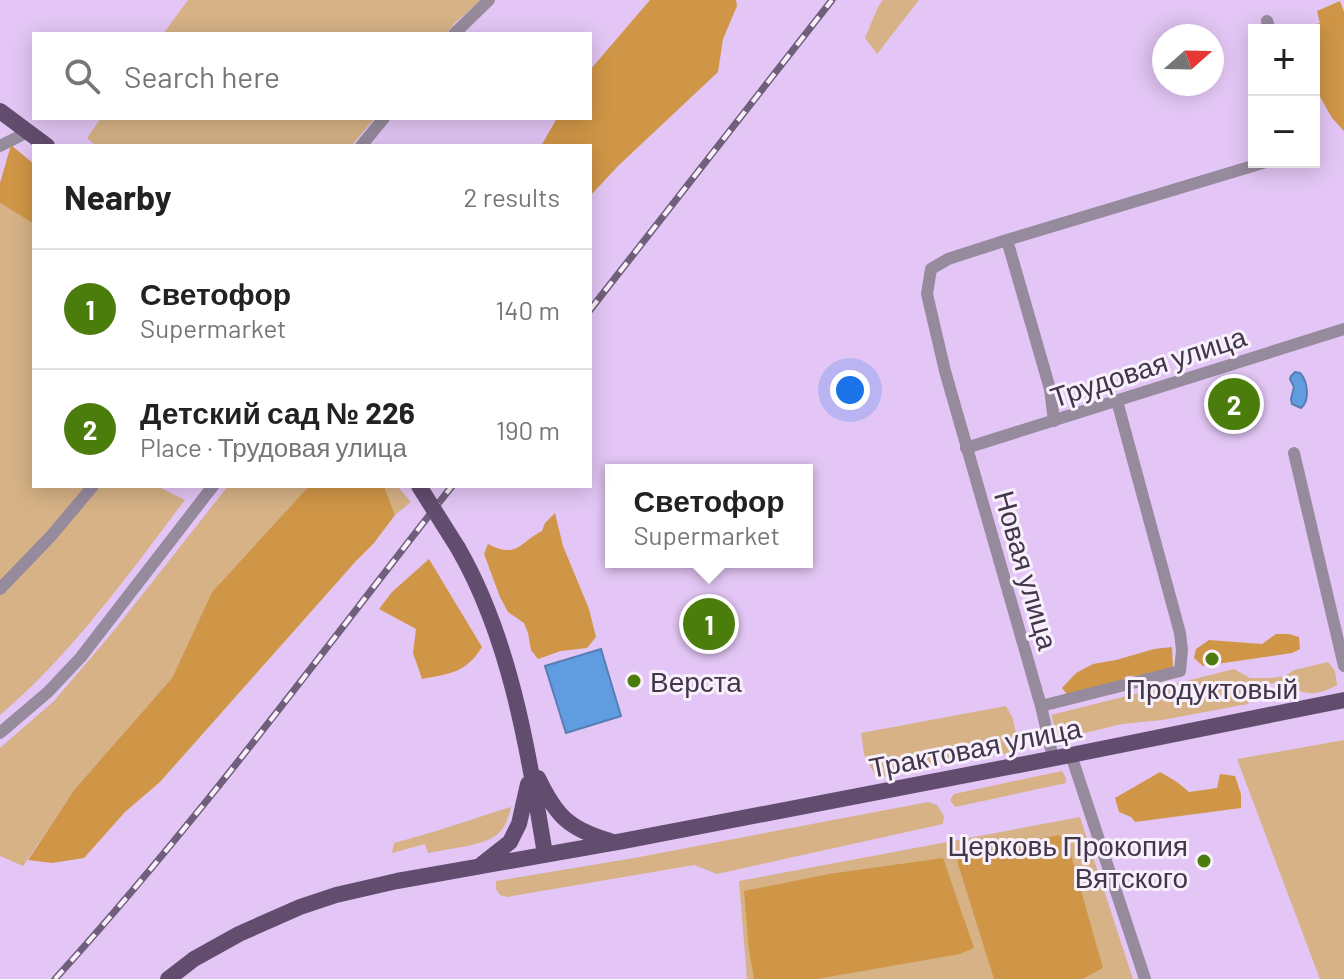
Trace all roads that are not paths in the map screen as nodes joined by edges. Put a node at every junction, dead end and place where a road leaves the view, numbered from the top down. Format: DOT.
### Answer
graph roads {
  1 [pos="489,0"];
  2 [pos="456,32"];
  3 [pos="0,111"];
  4 [pos="382,120"];
  5 [pos="28,132"];
  6 [pos="44,144"];
  7 [pos="363,144"];
  8 [pos="0,146"];
  9 [pos="1248,167"];
  10 [pos="1007,240"];
  11 [pos="1344,329"];
  12 [pos="1117,401"];
  13 [pos="1054,421"];
  14 [pos="966,448"];
  15 [pos="1294,453"];
  16 [pos="91,488"];
  17 [pos="211,488"];
  18 [pos="420,488"];
  19 [pos="0,589"];
  20 [pos="1341,644"];
  21 [pos="1344,666"];
  22 [pos="1344,700"];
  23 [pos="1041,706"];
  24 [pos="0,733"];
  25 [pos="1071,755"];
  26 [pos="529,758"];
  27 [pos="1053,758"];
  28 [pos="615,842"];
  29 [pos="545,854"];
  30 [pos="480,866"];
  31 [pos="168,979"];
  32 [pos="1145,979"];
  1 -- 2 [label="street"];
  3 -- 5 [label="main road"];
  4 -- 7 [label="street"];
  5 -- 6 [label="main road"];
  5 -- 8 [label="street"];
  9 -- 10 [label="street"];
  10 -- 13 [label="street"];
  10 -- 14 [label="street, Новая улица"];
  11 -- 12 [label="street, Трудовая улица"];
  12 -- 13 [label="street, Трудовая улица"];
  12 -- 23 [label="street"];
  13 -- 14 [label="street, Трудовая улица"];
  14 -- 23 [label="street, Новая улица"];
  15 -- 20 [label="street"];
  16 -- 19 [label="street"];
  17 -- 24 [label="street"];
  18 -- 26 [label="main road, bridge"];
  20 -- 21 [label="street"];
  22 -- 25 [label="main road, Трактовая улица"];
  23 -- 27 [label="street, Новая улица"];
  25 -- 27 [label="main road, Трактовая улица"];
  25 -- 32 [label="street"];
  26 -- 28 [label="main road"];
  26 -- 29 [label="main road"];
  26 -- 30 [label="main road"];
  27 -- 28 [label="main road, Трактовая улица"];
  28 -- 29 [label="main road, Трактовая улица"];
  29 -- 30 [label="main road"];
  30 -- 31 [label="main road"];
}
